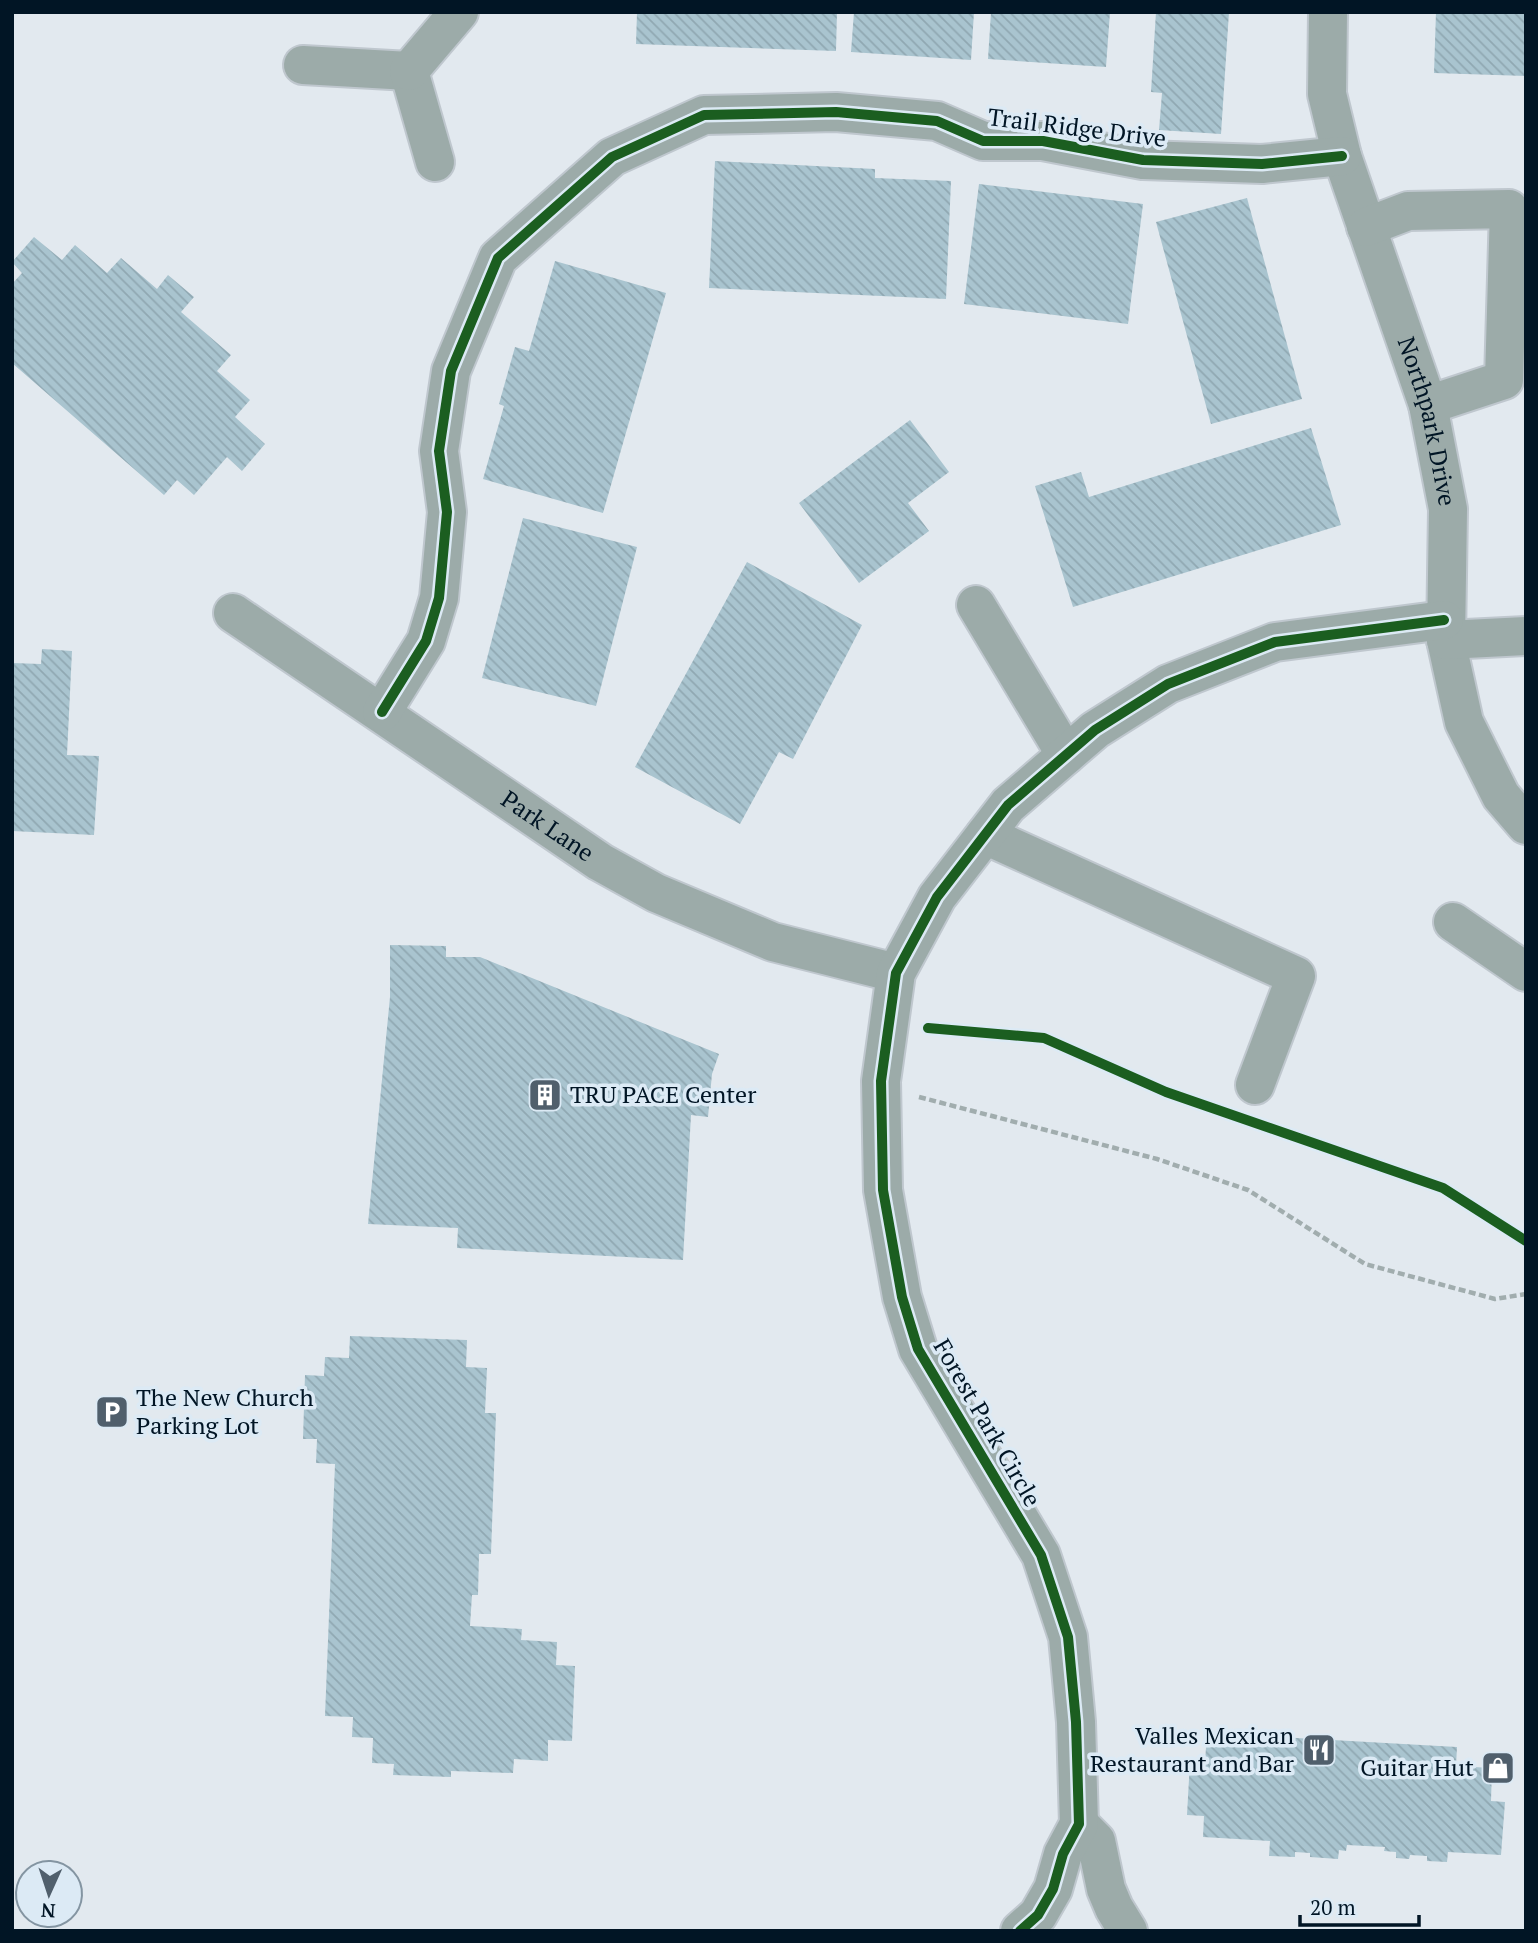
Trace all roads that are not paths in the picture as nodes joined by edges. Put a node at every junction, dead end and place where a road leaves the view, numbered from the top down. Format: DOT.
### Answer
graph roads {
  1 [pos="459,12"];
  2 [pos="1328,12"];
  3 [pos="303,65"];
  4 [pos="409,71"];
  5 [pos="1342,156"];
  6 [pos="435,162"];
  7 [pos="1366,227"];
  8 [pos="1428,405"];
  9 [pos="976,605"];
  10 [pos="233,613"];
  11 [pos="1445,630"];
  12 [pos="1526,636"];
  13 [pos="382,712"];
  14 [pos="1066,755"];
  15 [pos="1526,825"];
  16 [pos="985,835"];
  17 [pos="1453,922"];
  18 [pos="896,972"];
  19 [pos="1526,972"];
  20 [pos="1255,1085"];
  21 [pos="1079,1824"];
  22 [pos="1106,1889"];
  23 [pos="1020,1931"];
  24 [pos="1101,1931"];
  25 [pos="1128,1931"];
  1 -- 4 [label="street"];
  2 -- 5 [label="street, Northpark Drive"];
  3 -- 4 [label="street"];
  4 -- 6 [label="street"];
  5 -- 7 [label="street, Northpark Drive"];
  5 -- 13 [label="street, Trail Ridge Drive"];
  7 -- 8 [label="street, Northpark Drive"];
  7 -- 8 [label="street"];
  8 -- 11 [label="street, Northpark Drive"];
  9 -- 14 [label="street"];
  10 -- 13 [label="street, Park Lane"];
  11 -- 12 [label="street, Forest Park Circle"];
  11 -- 14 [label="street, Forest Park Circle"];
  11 -- 15 [label="street, Northpark Drive"];
  13 -- 18 [label="street, Park Lane"];
  14 -- 16 [label="street, Forest Park Circle"];
  16 -- 18 [label="street, Forest Park Circle"];
  16 -- 20 [label="street"];
  17 -- 19 [label="street"];
  18 -- 21 [label="street, Forest Park Circle"];
  21 -- 22 [label="street"];
  21 -- 23 [label="street, Forest Park Circle"];
  22 -- 24 [label="street"];
  22 -- 25 [label="street"];
}
